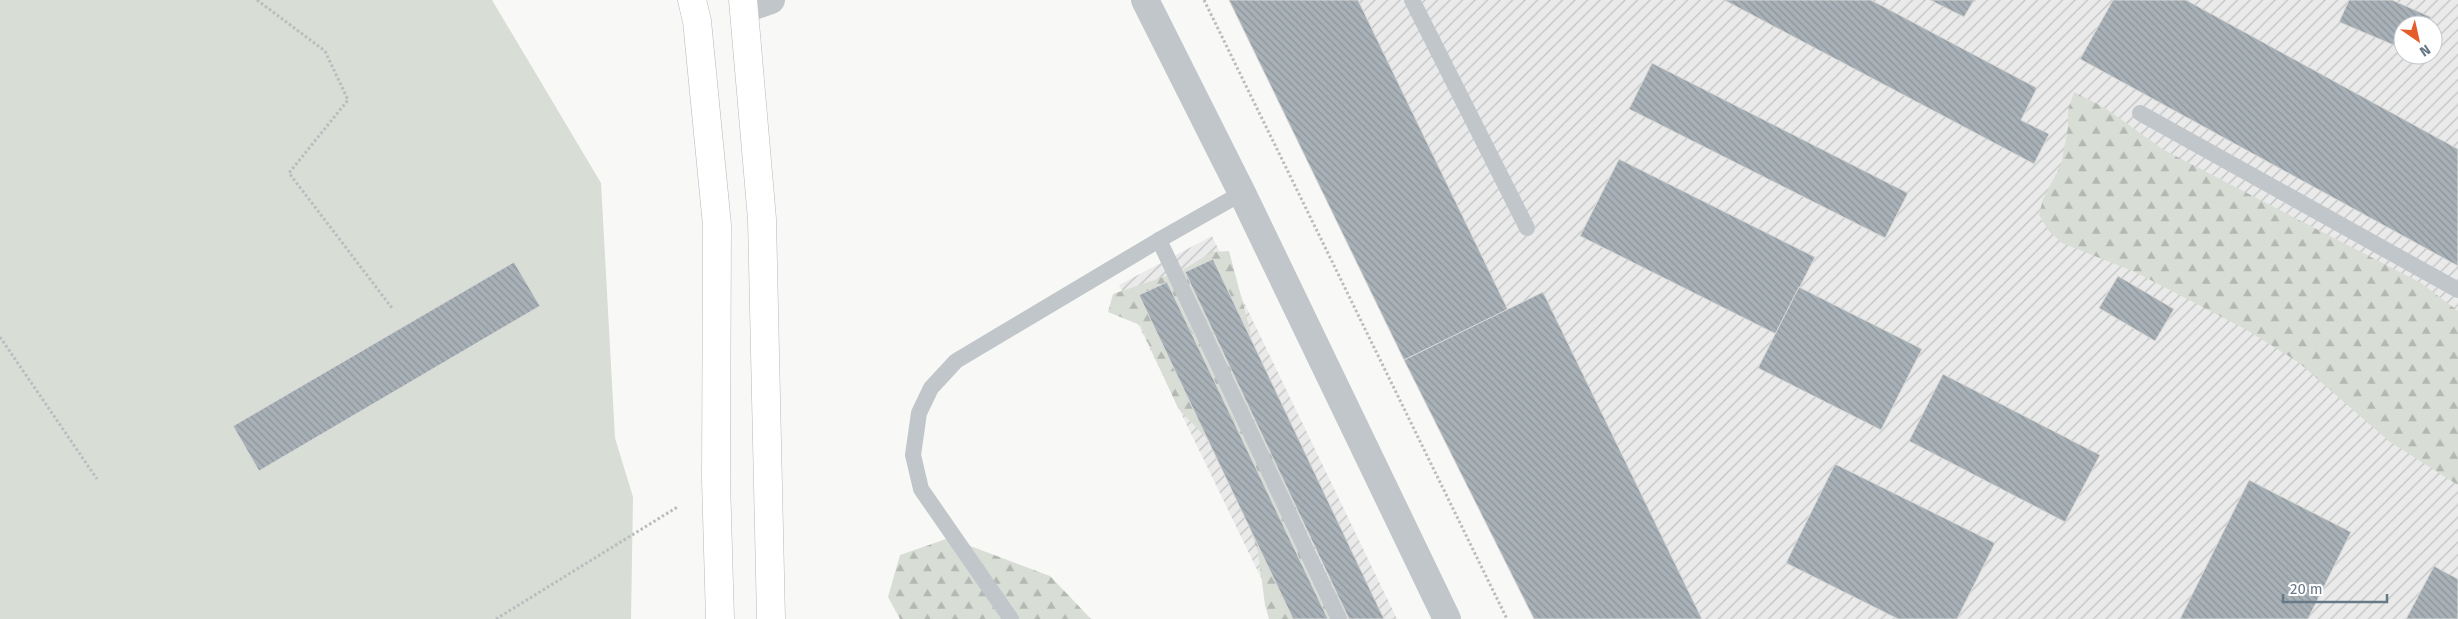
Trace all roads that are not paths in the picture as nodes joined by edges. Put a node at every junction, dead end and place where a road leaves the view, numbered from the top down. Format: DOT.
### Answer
graph roads {
  1 [pos="692,0"];
  2 [pos="771,0"];
  3 [pos="1145,0"];
  4 [pos="1412,0"];
  5 [pos="744,4"];
  6 [pos="2140,113"];
  7 [pos="1242,193"];
  8 [pos="1527,228"];
  9 [pos="1159,240"];
  10 [pos="2458,290"];
  11 [pos="720,619"];
  12 [pos="771,619"];
  13 [pos="1011,619"];
  14 [pos="1339,619"];
  15 [pos="1447,619"];
  1 -- 11 [label="main road"];
  2 -- 5 [label="street"];
  3 -- 7 [label="street"];
  4 -- 8 [label="lane"];
  5 -- 12 [label="main road"];
  6 -- 10 [label="lane"];
  7 -- 9 [label="lane"];
  7 -- 15 [label="street"];
  9 -- 13 [label="lane"];
  9 -- 14 [label="lane"];
}
